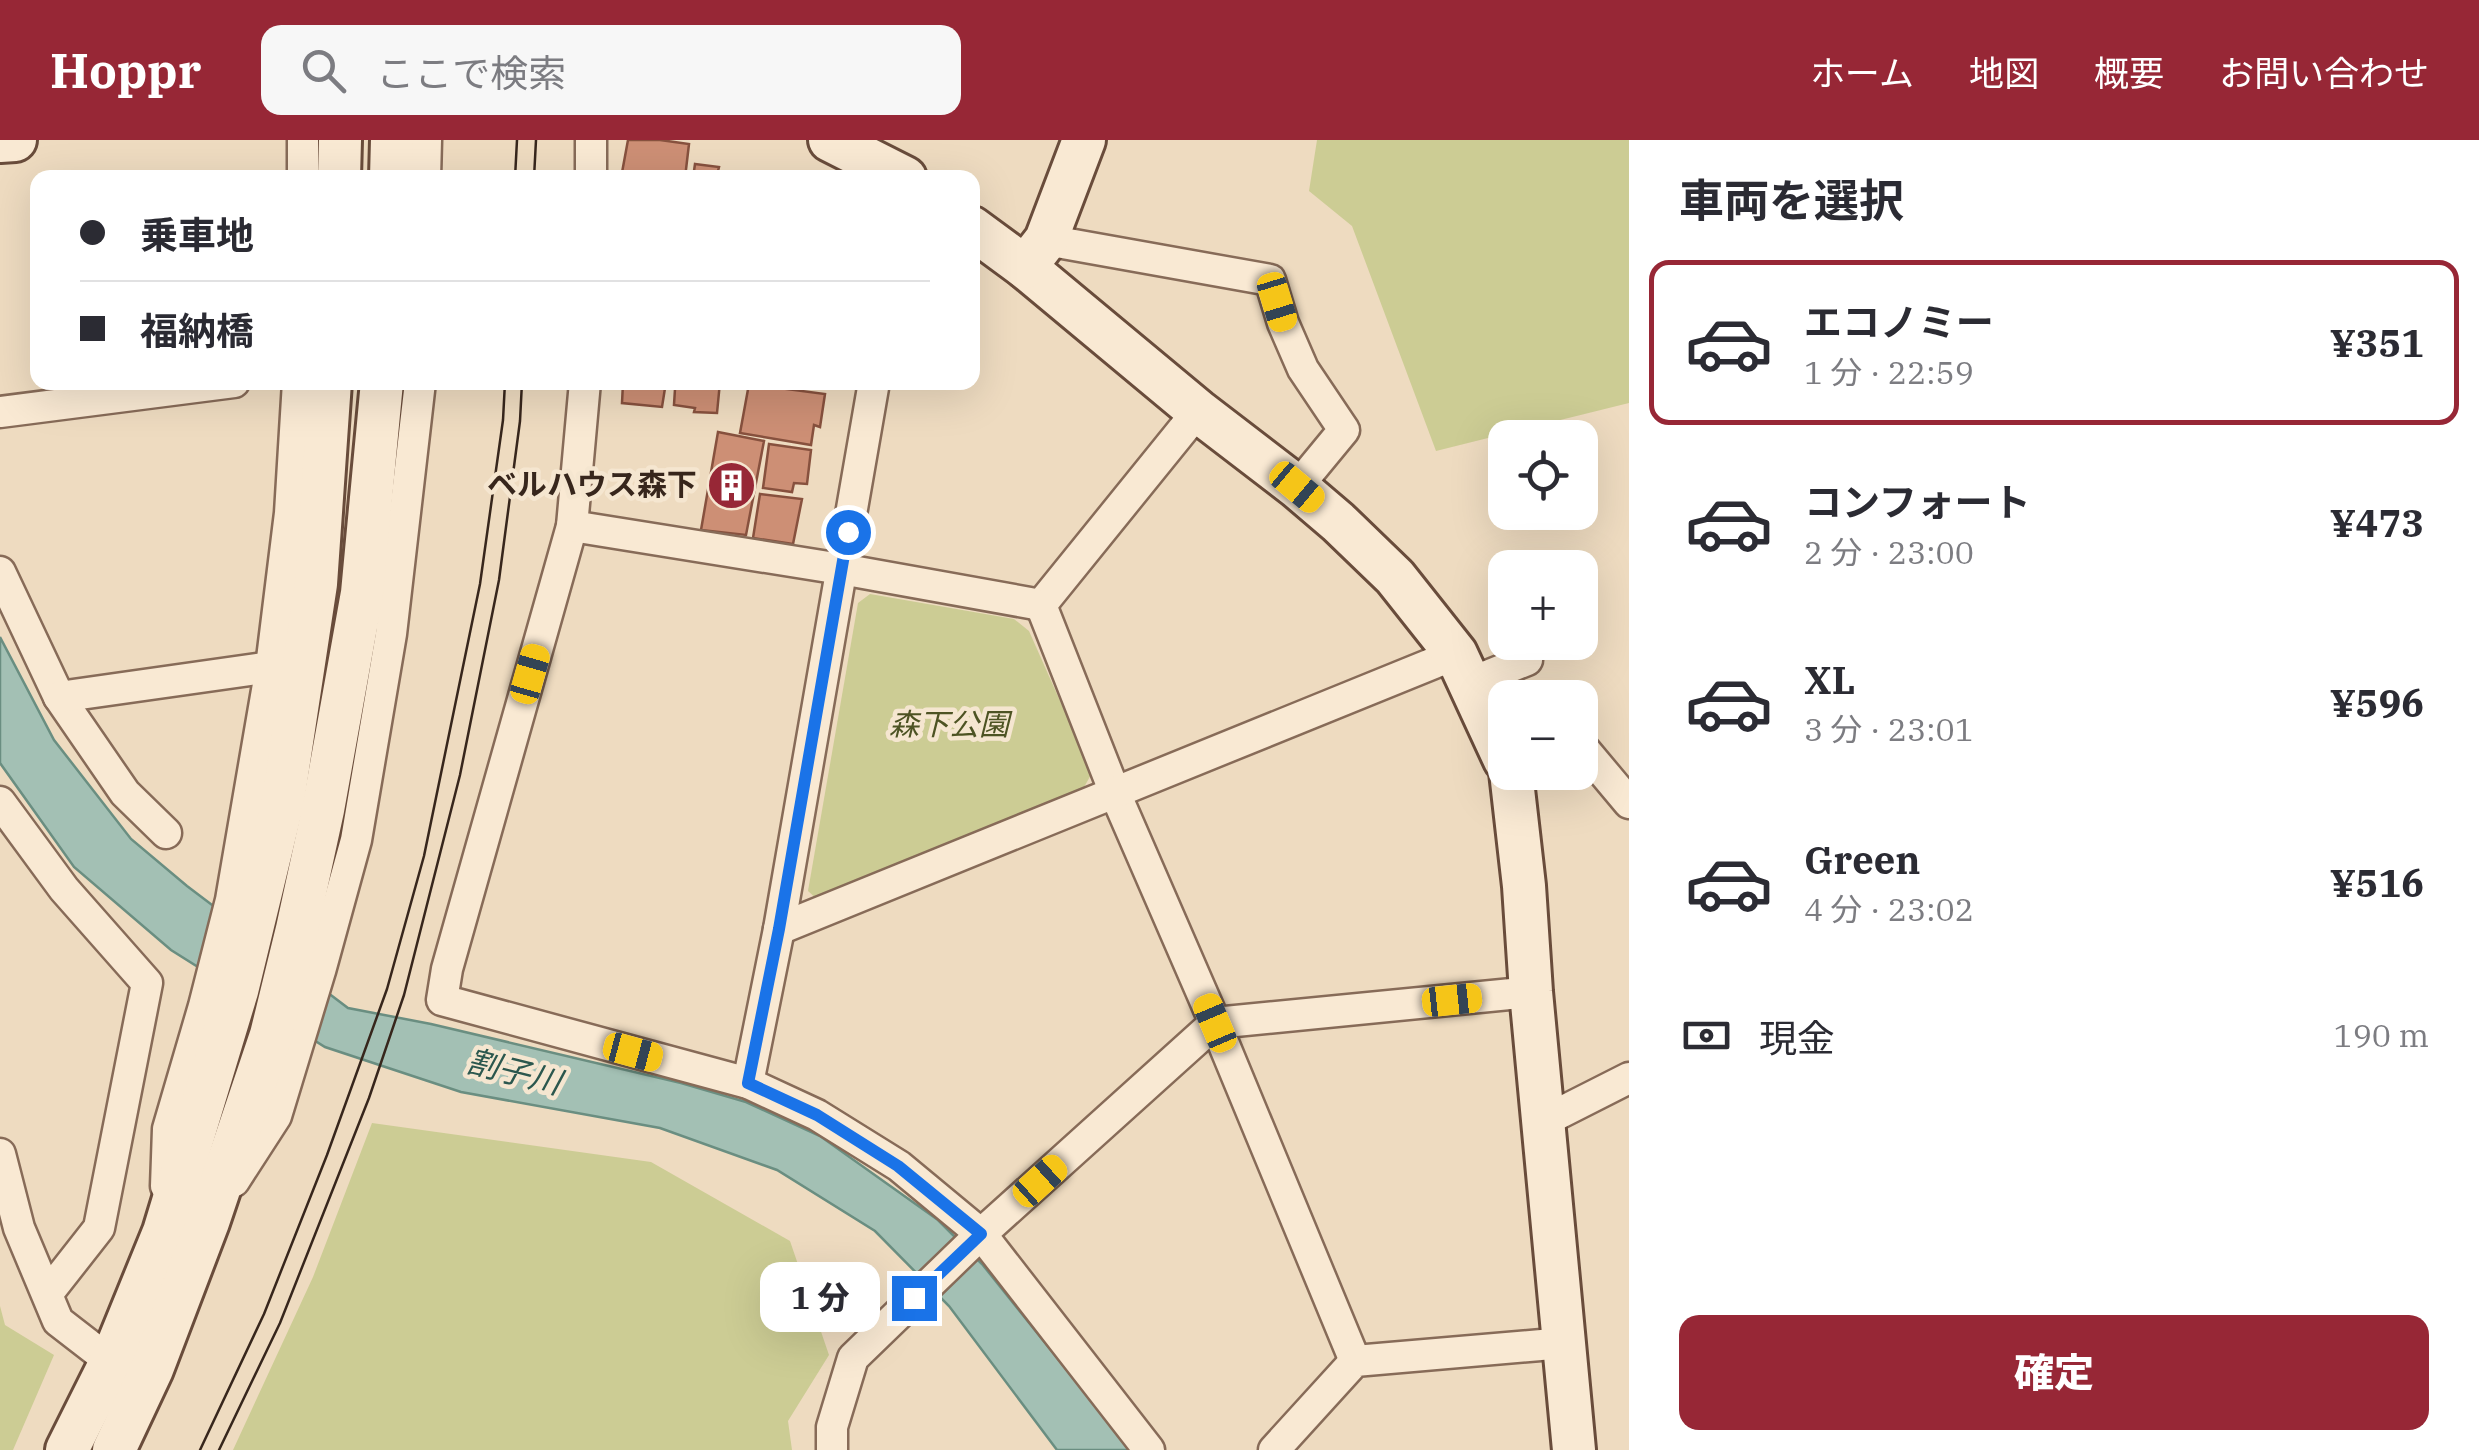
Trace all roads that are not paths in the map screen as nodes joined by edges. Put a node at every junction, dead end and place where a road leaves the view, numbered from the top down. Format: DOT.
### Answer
graph roads {
  1 [pos="0,140"];
  2 [pos="14,140"];
  3 [pos="304,140"];
  4 [pos="340,140"];
  5 [pos="392,140"];
  6 [pos="426,140"];
  7 [pos="592,140"];
  8 [pos="830,140"];
  9 [pos="887,140"];
  10 [pos="1084,140"];
  11 [pos="302,170"];
  12 [pos="339,170"];
  13 [pos="391,170"];
  14 [pos="425,170"];
  15 [pos="591,170"];
  16 [pos="891,170"];
  17 [pos="903,170"];
  18 [pos="980,231"];
  19 [pos="1035,254"];
  20 [pos="172,390"];
  21 [pos="298,390"];
  22 [pos="329,390"];
  23 [pos="381,390"];
  24 [pos="419,390"];
  25 [pos="584,390"];
  26 [pos="873,390"];
  27 [pos="1198,410"];
  28 [pos="0,412"];
  29 [pos="1297,487"];
  30 [pos="572,526"];
  31 [pos="841,569"];
  32 [pos="0,572"];
  33 [pos="1041,605"];
  34 [pos="1527,660"];
  35 [pos="271,667"];
  36 [pos="1463,668"];
  37 [pos="59,697"];
  38 [pos="1488,721"];
  39 [pos="1598,767"];
  40 [pos="1513,790"];
  41 [pos="1115,792"];
  42 [pos="0,802"];
  43 [pos="1629,803"];
  44 [pos="166,833"];
  45 [pos="779,929"];
  46 [pos="1531,992"];
  47 [pos="1215,1023"];
  48 [pos="1629,1078"];
  49 [pos="748,1083"];
  50 [pos="1544,1121"];
  51 [pos="0,1154"];
  52 [pos="210,1154"];
  53 [pos="208,1222"];
  54 [pos="164,1232"];
  55 [pos="981,1234"];
  56 [pos="48,1294"];
  57 [pos="1564,1343"];
  58 [pos="1354,1361"];
  59 [pos="110,1362"];
  60 [pos="152,1369"];
  61 [pos="67,1450"];
  62 [pos="114,1450"];
  63 [pos="832,1450"];
  64 [pos="1149,1450"];
  65 [pos="1274,1450"];
  66 [pos="1574,1450"];
  1 -- 2 [label="street"];
  3 -- 11 [label="street"];
  4 -- 12 [label="street"];
  5 -- 13 [label="street"];
  6 -- 14 [label="street"];
  7 -- 15 [label="street"];
  8 -- 16 [label="street"];
  9 -- 17 [label="street"];
  10 -- 19 [label="street"];
  18 -- 19 [label="street"];
  19 -- 27 [label="street"];
  19 -- 29 [label="street"];
  20 -- 28 [label="street"];
  21 -- 35 [label="street"];
  22 -- 52 [label="street"];
  23 -- 52 [label="street"];
  24 -- 53 [label="street"];
  25 -- 30 [label="street"];
  26 -- 31 [label="street"];
  27 -- 29 [label="street"];
  27 -- 33 [label="street"];
  29 -- 36 [label="street"];
  30 -- 31 [label="street"];
  30 -- 49 [label="street"];
  31 -- 33 [label="street"];
  31 -- 45 [label="street"];
  32 -- 37 [label="street"];
  33 -- 41 [label="street"];
  34 -- 36 [label="street"];
  35 -- 37 [label="street"];
  35 -- 54 [label="street"];
  36 -- 38 [label="street"];
  36 -- 41 [label="street"];
  37 -- 44 [label="street"];
  39 -- 43 [label="street"];
  40 -- 46 [label="street"];
  41 -- 45 [label="street"];
  41 -- 47 [label="street"];
  42 -- 56 [label="street"];
  45 -- 49 [label="street"];
  46 -- 47 [label="street"];
  46 -- 50 [label="street"];
  47 -- 55 [label="street"];
  47 -- 58 [label="street"];
  48 -- 50 [label="street"];
  49 -- 55 [label="street"];
  50 -- 57 [label="street"];
  51 -- 56 [label="street"];
  52 -- 53 [label="street"];
  52 -- 54 [label="street"];
  53 -- 60 [label="street"];
  54 -- 59 [label="street"];
  55 -- 63 [label="street"];
  55 -- 64 [label="street"];
  56 -- 59 [label="street"];
  57 -- 58 [label="street"];
  57 -- 66 [label="street"];
  58 -- 65 [label="street"];
  59 -- 60 [label="street"];
  59 -- 61 [label="street"];
  60 -- 62 [label="street"];
}
